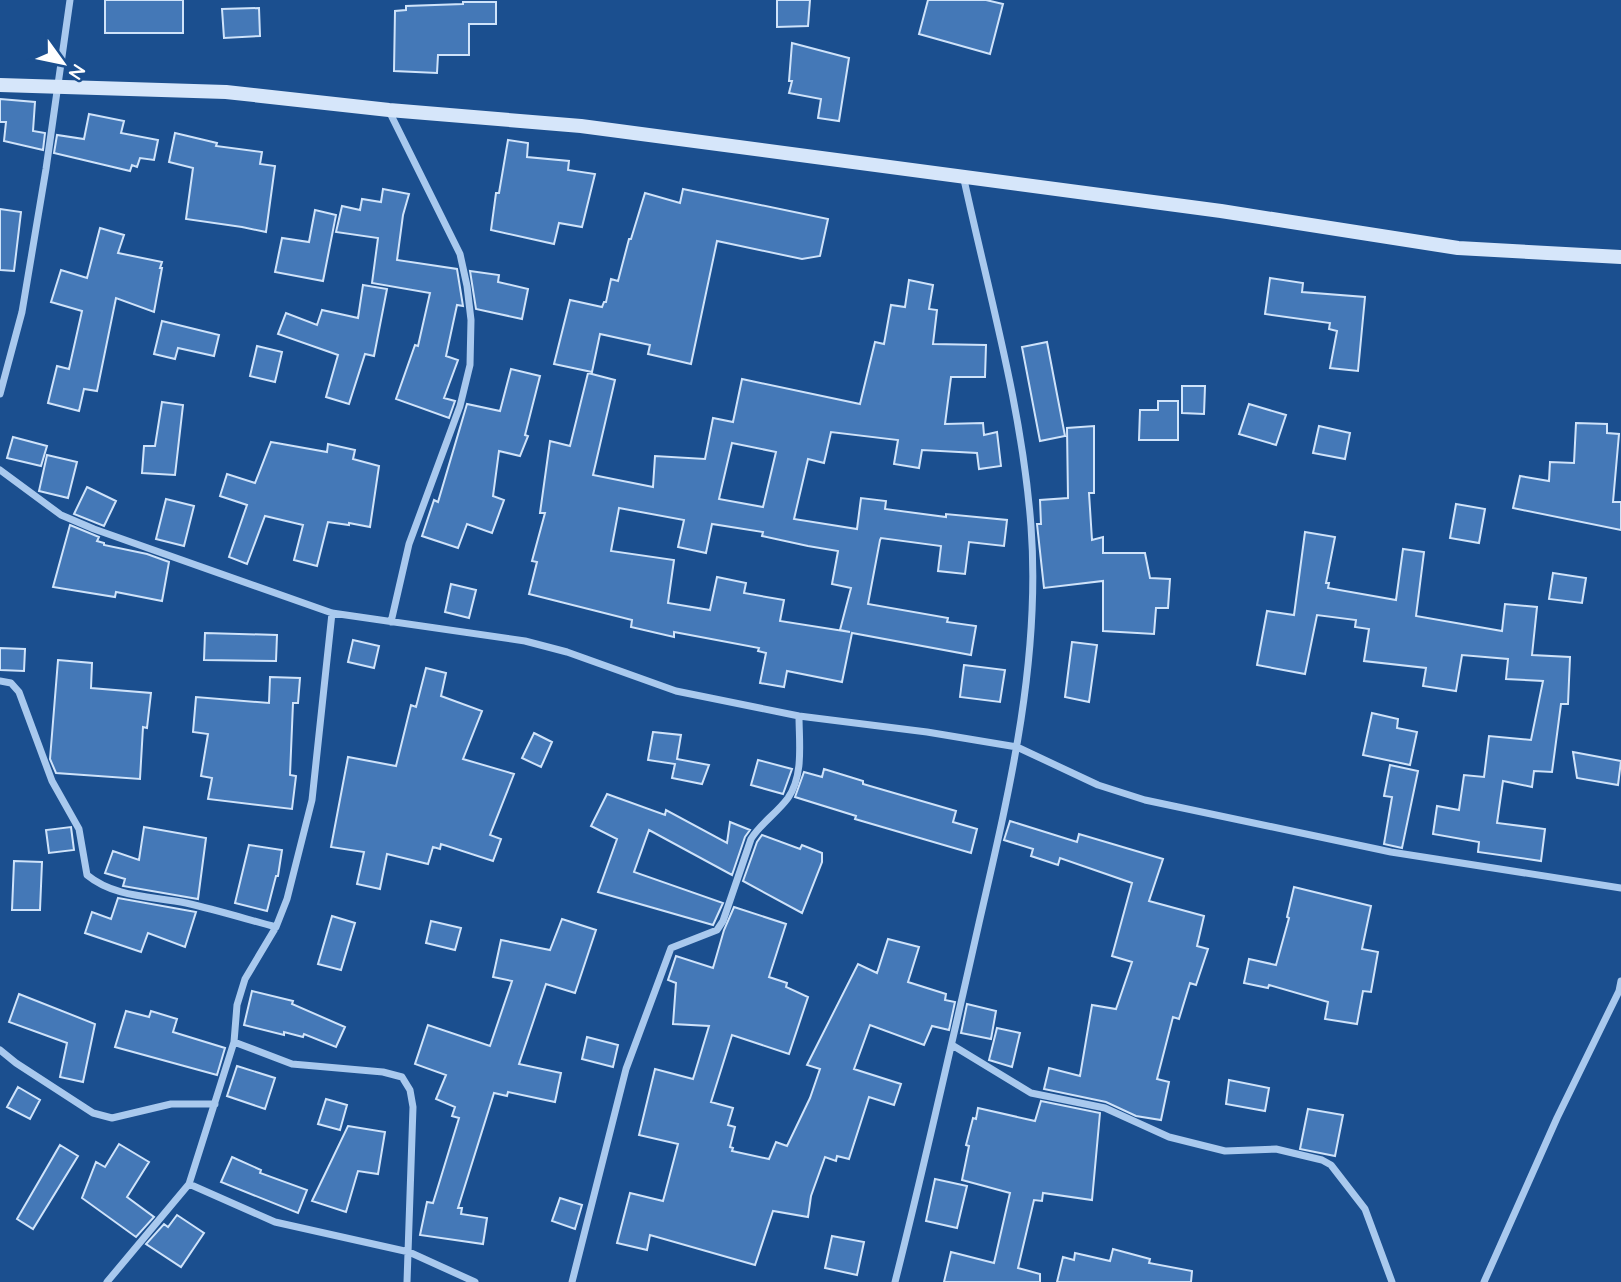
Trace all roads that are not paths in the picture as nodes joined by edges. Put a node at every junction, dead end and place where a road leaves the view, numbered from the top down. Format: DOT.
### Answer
graph roads {
  1 [pos="70,0"];
  2 [pos="0,85"];
  3 [pos="58,88"];
  4 [pos="389,110"];
  5 [pos="962,175"];
  6 [pos="1621,257"];
  7 [pos="0,394"];
  8 [pos="0,470"];
  9 [pos="332,613"];
  10 [pos="391,622"];
  11 [pos="0,681"];
  12 [pos="799,716"];
  13 [pos="1017,747"];
  14 [pos="1621,888"];
  15 [pos="276,927"];
  16 [pos="1621,981"];
  17 [pos="234,1042"];
  18 [pos="952,1045"];
  19 [pos="0,1050"];
  20 [pos="215,1104"];
  21 [pos="189,1184"];
  22 [pos="408,1252"];
  23 [pos="107,1282"];
  24 [pos="407,1282"];
  25 [pos="475,1282"];
  26 [pos="572,1282"];
  27 [pos="895,1282"];
  28 [pos="1392,1282"];
  29 [pos="1483,1282"];
  1 -- 3 [label="street"];
  2 -- 3 [label="main road"];
  3 -- 4 [label="main road"];
  3 -- 7 [label="street"];
  4 -- 5 [label="main road"];
  4 -- 10 [label="street"];
  5 -- 6 [label="main road"];
  5 -- 13 [label="street"];
  8 -- 9 [label="street"];
  9 -- 10 [label="street"];
  9 -- 15 [label="street"];
  10 -- 12 [label="street"];
  11 -- 15 [label="street"];
  12 -- 13 [label="street"];
  12 -- 26 [label="street"];
  13 -- 14 [label="street"];
  13 -- 18 [label="street"];
  15 -- 17 [label="street"];
  16 -- 29 [label="street"];
  17 -- 20 [label="street"];
  17 -- 22 [label="street"];
  18 -- 27 [label="street"];
  18 -- 28 [label="street"];
  19 -- 20 [label="street"];
  20 -- 21 [label="street"];
  21 -- 22 [label="street"];
  21 -- 23 [label="street"];
  22 -- 24 [label="street"];
  22 -- 25 [label="street"];
}
